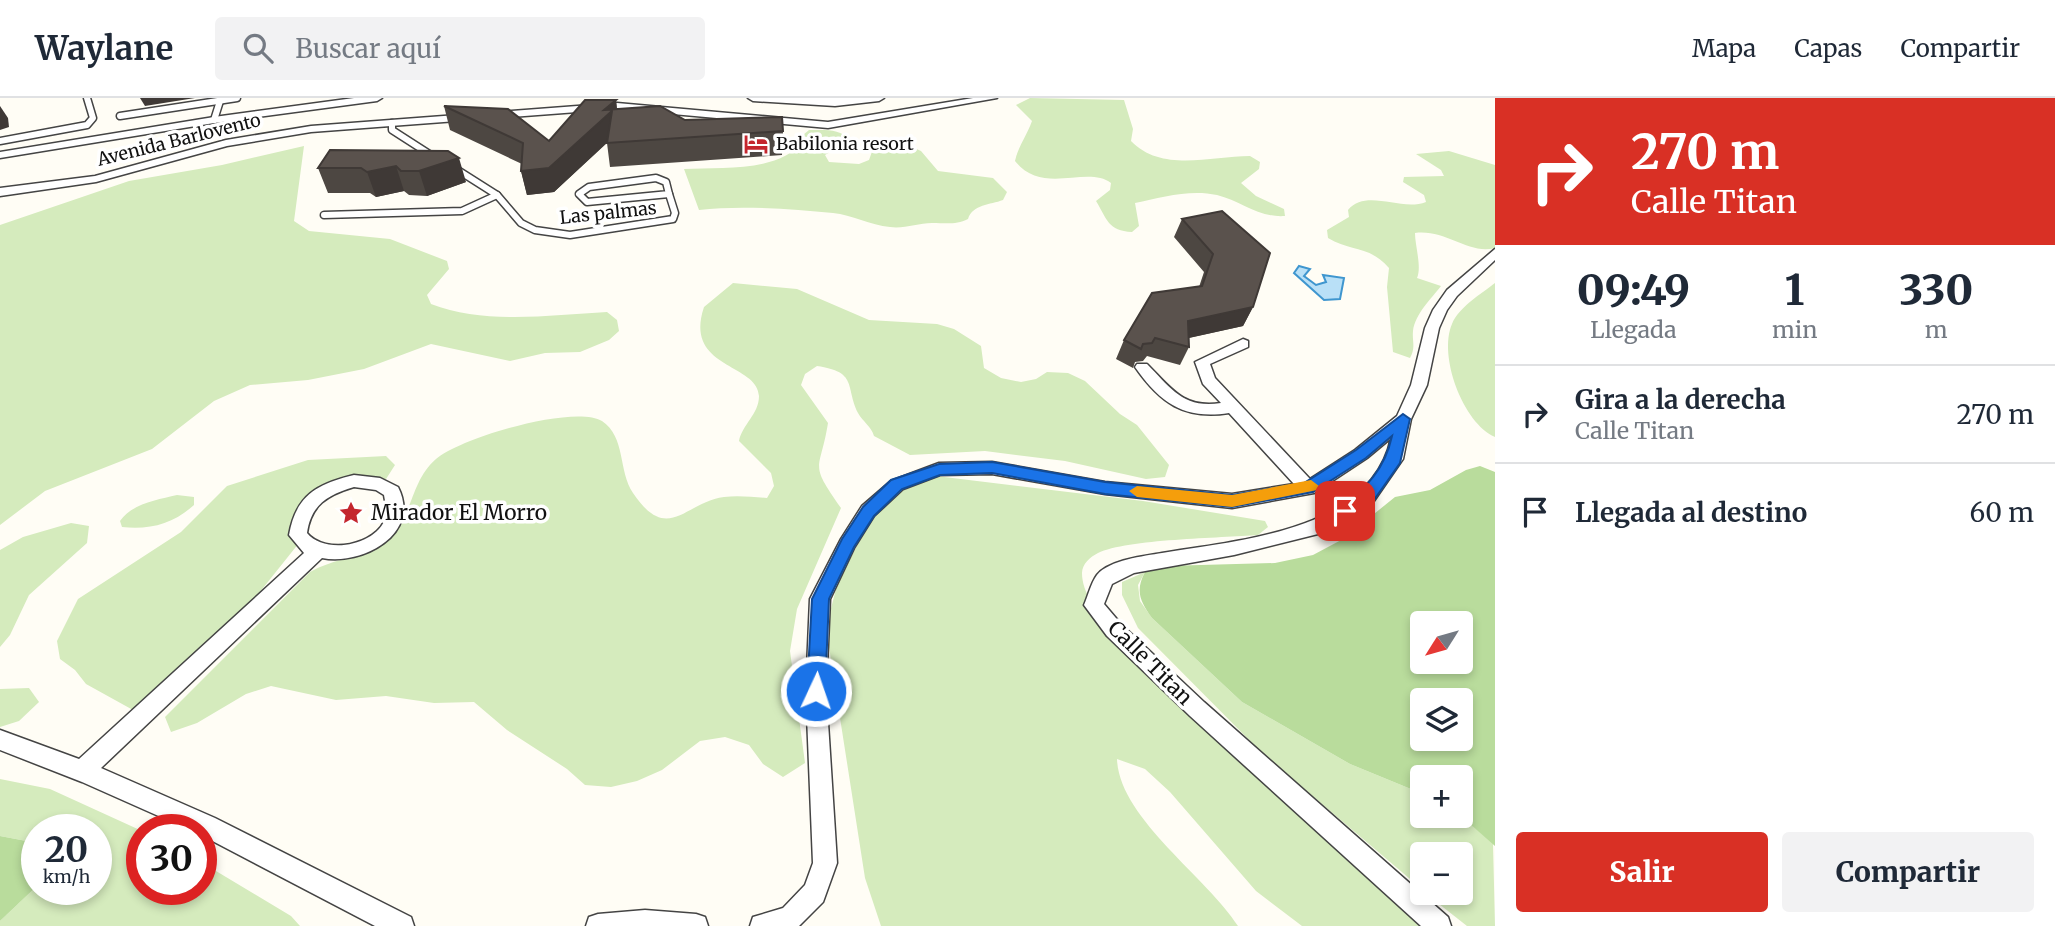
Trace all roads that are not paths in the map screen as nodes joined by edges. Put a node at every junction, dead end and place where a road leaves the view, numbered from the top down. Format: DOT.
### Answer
graph roads {
  1 [pos="87,98"];
  2 [pos="237,98"];
  3 [pos="377,98"];
  4 [pos="753,98"];
  5 [pos="879,98"];
  6 [pos="968,98"];
  7 [pos="988,99"];
  8 [pos="806,100"];
  9 [pos="220,101"];
  10 [pos="833,101"];
  11 [pos="120,116"];
  12 [pos="214,120"];
  13 [pos="391,123"];
  14 [pos="0,141"];
  15 [pos="0,155"];
  16 [pos="442,161"];
  17 [pos="453,167"];
  18 [pos="0,192"];
  19 [pos="670,194"];
  20 [pos="497,195"];
  21 [pos="324,215"];
  22 [pos="1495,253"];
  23 [pos="1243,344"];
  24 [pos="1142,368"];
  25 [pos="1233,407"];
  26 [pos="1403,419"];
  27 [pos="1307,488"];
  28 [pos="317,552"];
  29 [pos="0,740"];
  30 [pos="82,771"];
  31 [pos="402,926"];
  32 [pos="598,926"];
  33 [pos="696,926"];
  34 [pos="762,926"];
  35 [pos="1439,926"];
  1 -- 14 [label="lane"];
  2 -- 9 [label="lane"];
  3 -- 12 [label="street"];
  4 -- 8 [label="street"];
  5 -- 10 [label="street"];
  6 -- 7 [label="street"];
  7 -- 13 [label="street, Avenida Barlovento"];
  8 -- 10 [label="street"];
  9 -- 11 [label="lane"];
  9 -- 12 [label="lane"];
  12 -- 15 [label="street"];
  13 -- 16 [label="lane"];
  13 -- 18 [label="street, Avenida Barlovento"];
  17 -- 20 [label="lane, Las palmas"];
  19 -- 19 [label="lane, Las palmas"];
  19 -- 20 [label="lane, Las palmas"];
  20 -- 21 [label="lane"];
  22 -- 26 [label="street"];
  23 -- 25 [label="street"];
  24 -- 25 [label="street"];
  25 -- 27 [label="street"];
  26 -- 27 [label="street"];
  26 -- 35 [label="street, Calle Titan"];
  27 -- 34 [label="street"];
  28 -- 28 [label="street"];
  28 -- 30 [label="street"];
  29 -- 30 [label="street"];
  30 -- 31 [label="street"];
  32 -- 33 [label="street"];
}
